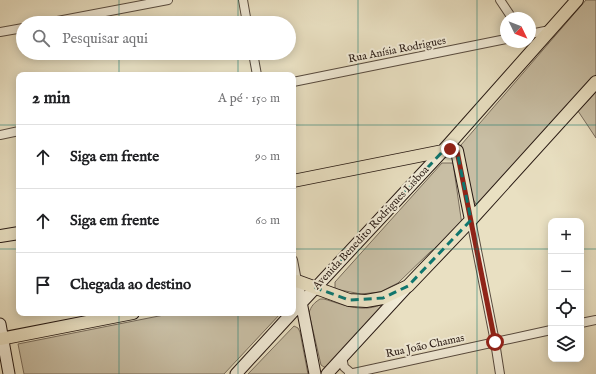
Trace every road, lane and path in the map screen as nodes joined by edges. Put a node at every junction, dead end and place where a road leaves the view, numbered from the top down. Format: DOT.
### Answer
graph roads {
  1 [pos="168,0"];
  2 [pos="243,0"];
  3 [pos="500,0"];
  4 [pos="576,0"];
  5 [pos="508,12"];
  6 [pos="84,16"];
  7 [pos="246,16"];
  8 [pos="16,29"];
  9 [pos="550,30"];
  10 [pos="0,32"];
  11 [pos="536,33"];
  12 [pos="500,40"];
  13 [pos="254,60"];
  14 [pos="256,72"];
  15 [pos="296,81"];
  16 [pos="596,82"];
  17 [pos="16,132"];
  18 [pos="0,135"];
  19 [pos="443,151"];
  20 [pos="296,180"];
  21 [pos="471,220"];
  22 [pos="16,233"];
  23 [pos="0,236"];
  24 [pos="296,282"];
  25 [pos="296,286"];
  26 [pos="408,286"];
  27 [pos="316,288"];
  28 [pos="301,304"];
  29 [pos="296,310"];
  30 [pos="118,316"];
  31 [pos="290,316"];
  32 [pos="596,320"];
  33 [pos="584,322"];
  34 [pos="0,324"];
  35 [pos="548,331"];
  36 [pos="1,339"];
  37 [pos="495,342"];
  38 [pos="342,357"];
  39 [pos="10,374"];
  40 [pos="236,374"];
  41 [pos="315,374"];
  42 [pos="327,374"];
  43 [pos="350,374"];
  44 [pos="500,374"];
  1 -- 6 [label="street"];
  2 -- 7 [label="street"];
  3 -- 5 [label="street"];
  4 -- 9 [label="main road, Avenida Benedito Rodrigues Lisboa"];
  8 -- 10 [label="street"];
  9 -- 11 [label="street"];
  9 -- 19 [label="main road, Avenida Benedito Rodrigues Lisboa"];
  12 -- 15 [label="street, Rua Anísia Rodrigues"];
  13 -- 14 [label="street"];
  16 -- 21 [label="main road"];
  17 -- 18 [label="street"];
  19 -- 20 [label="main road"];
  19 -- 21 [label="main road"];
  19 -- 27 [label="main road, Avenida Benedito Rodrigues Lisboa"];
  21 -- 26 [label="main road"];
  21 -- 37 [label="street"];
  22 -- 23 [label="main road"];
  24 -- 27 [label="main road"];
  25 -- 28 [label="main road"];
  26 -- 27 [label="main road"];
  26 -- 38 [label="main road"];
  27 -- 28 [label="main road, Avenida Benedito Rodrigues Lisboa"];
  28 -- 29 [label="main road, Avenida Benedito Rodrigues Lisboa"];
  28 -- 41 [label="main road"];
  30 -- 36 [label="main road"];
  31 -- 40 [label="main road, Avenida Benedito Rodrigues Lisboa"];
  32 -- 33 [label="street"];
  34 -- 36 [label="main road"];
  35 -- 37 [label="street, Rua João Chamas"];
  36 -- 39 [label="main road"];
  37 -- 43 [label="street, Rua João Chamas"];
  37 -- 44 [label="street"];
  38 -- 42 [label="main road"];
  38 -- 43 [label="street, Rua João Chamas"];
}
